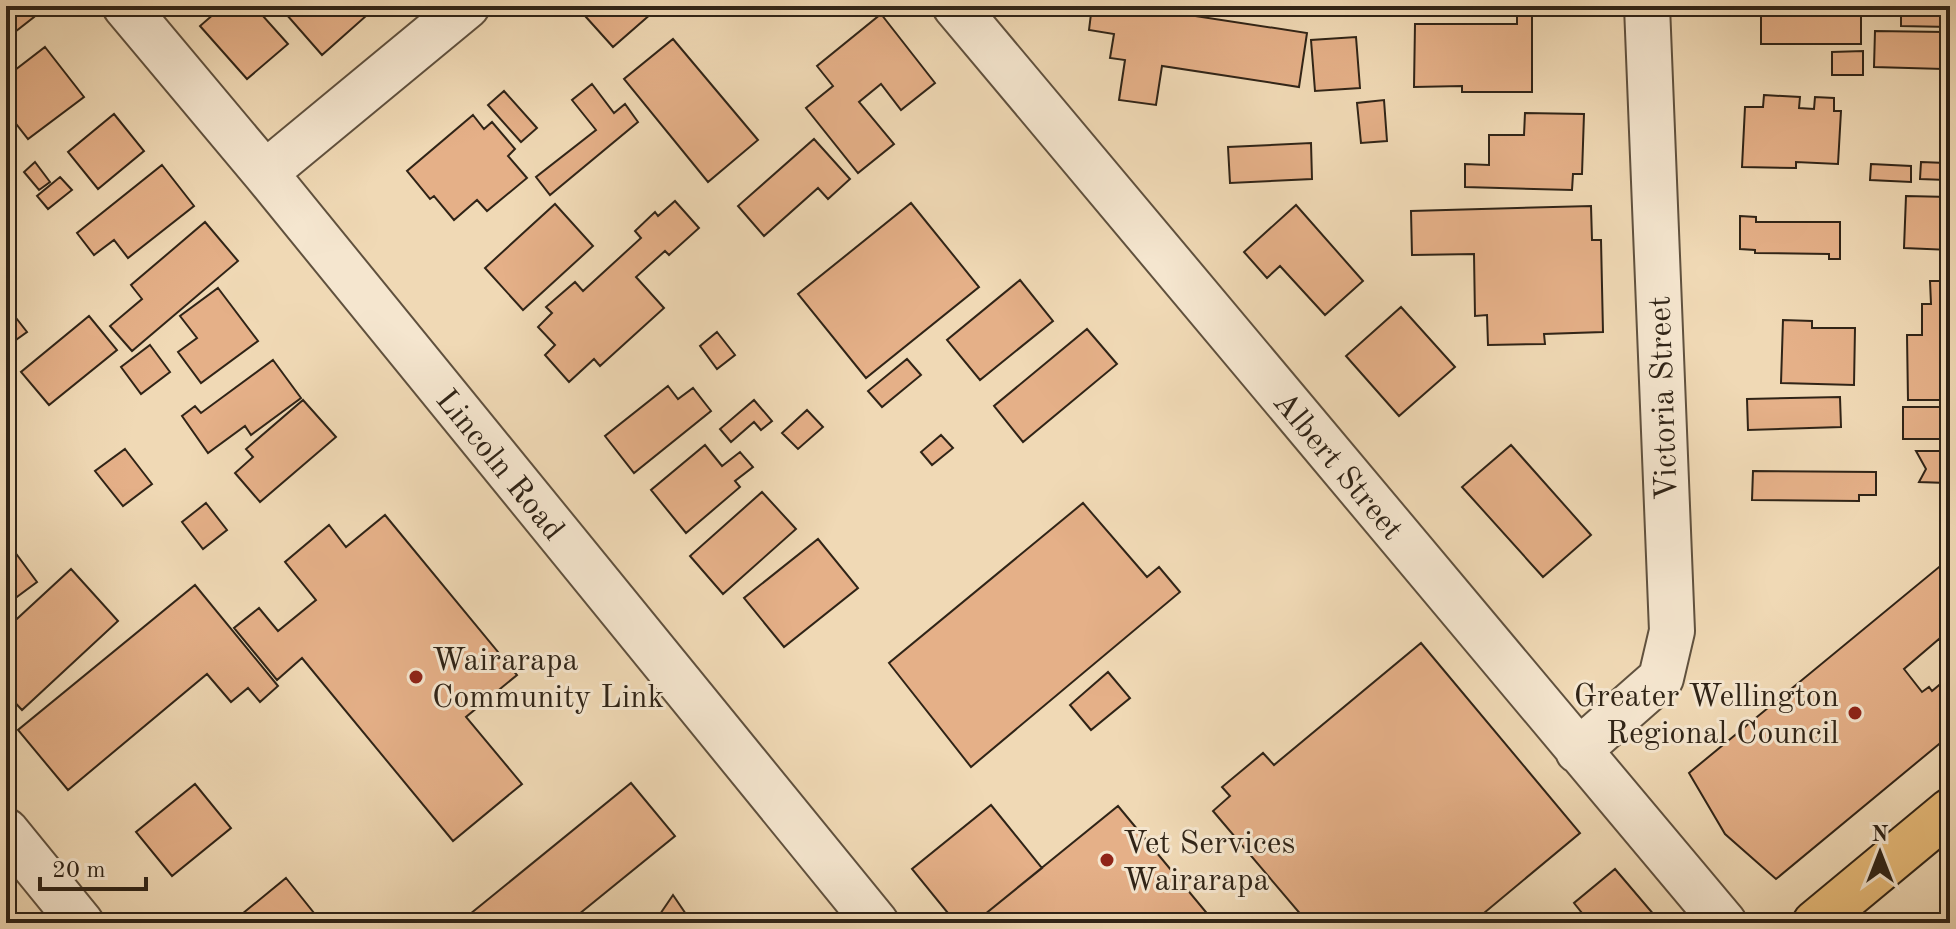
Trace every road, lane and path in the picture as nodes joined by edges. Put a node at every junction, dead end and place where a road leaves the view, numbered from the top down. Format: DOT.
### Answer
graph roads {
  1 [pos="125,6"];
  2 [pos="467,6"];
  3 [pos="955,6"];
  4 [pos="1647,6"];
  5 [pos="265,173"];
  6 [pos="1578,751"];
  7 [pos="1950,811"];
  8 [pos="6,831"];
  9 [pos="81,923"];
  10 [pos="876,923"];
  11 [pos="1724,923"];
  12 [pos="1815,923"];
  1 -- 5 [label="street, Lincoln Road"];
  2 -- 5 [label="street"];
  3 -- 6 [label="street, Albert Street"];
  4 -- 6 [label="street, Victoria Street"];
  5 -- 10 [label="street, Lincoln Road"];
  6 -- 11 [label="street, Albert Street"];
  7 -- 12 [label="highway"];
  8 -- 9 [label="street"];
}
